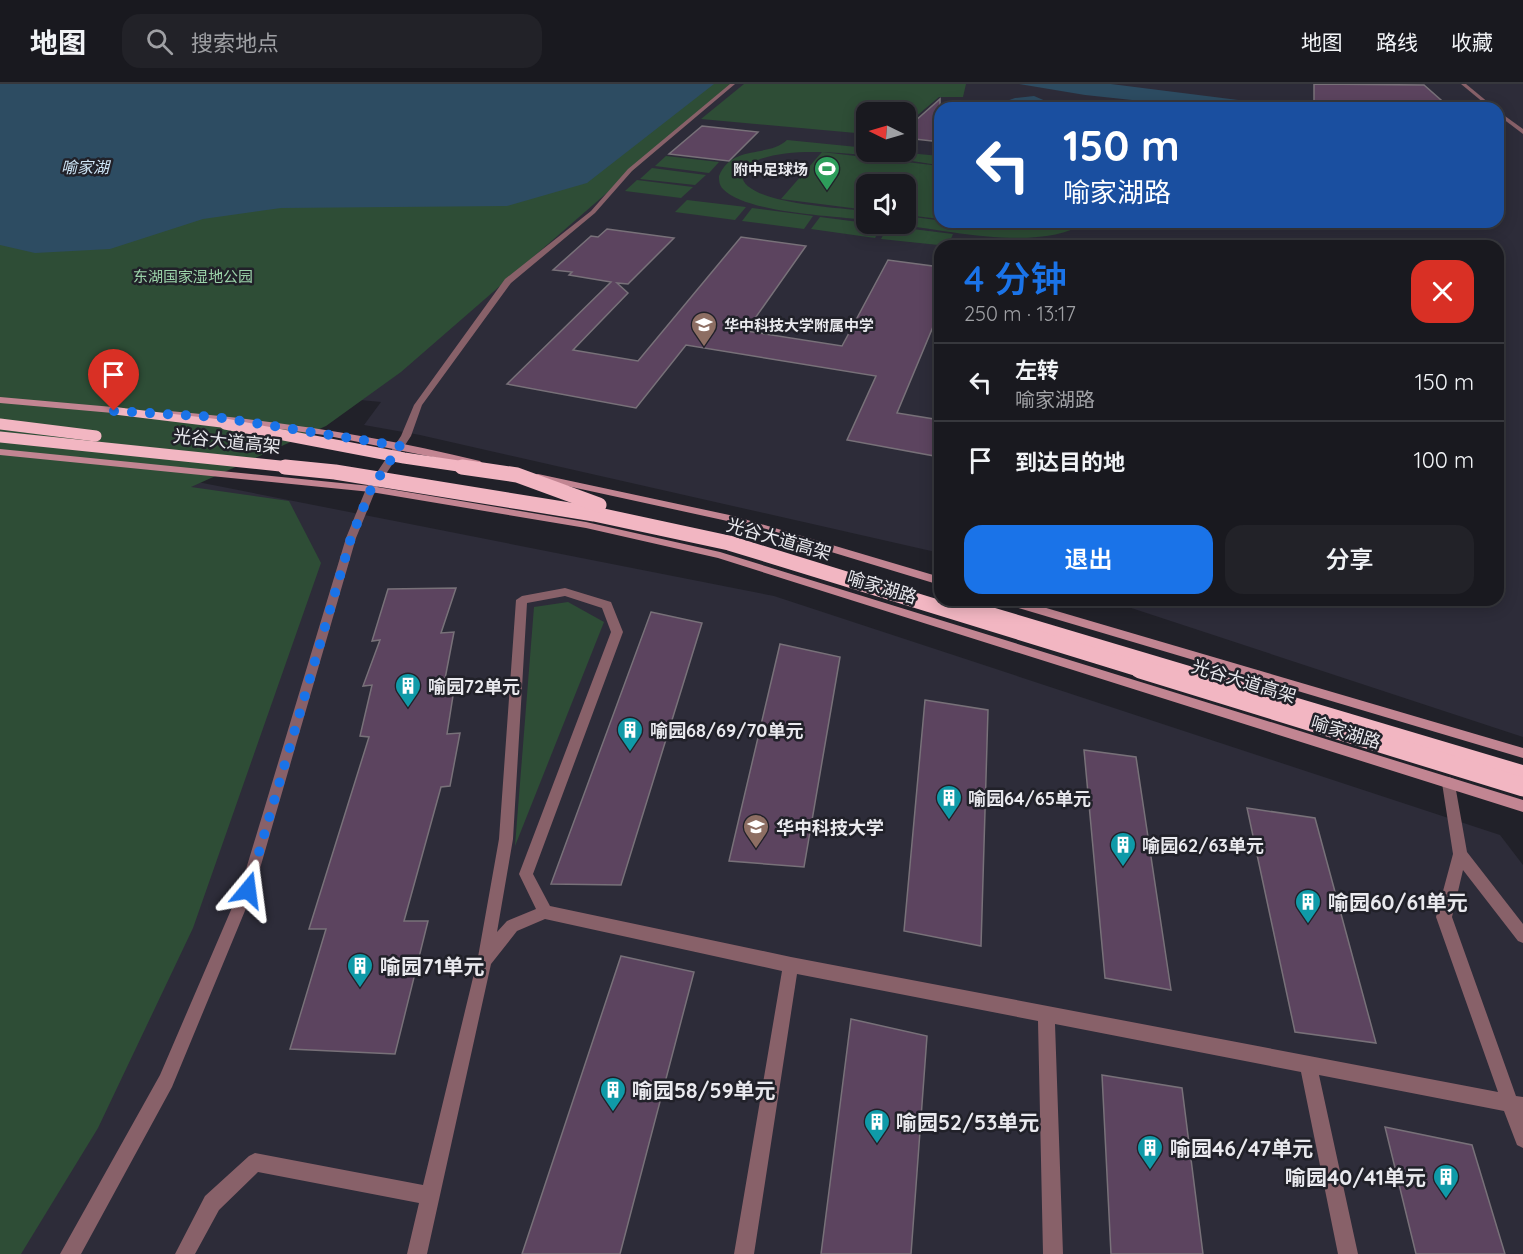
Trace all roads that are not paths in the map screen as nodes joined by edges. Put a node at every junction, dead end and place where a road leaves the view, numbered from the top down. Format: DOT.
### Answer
graph roads {
  1 [pos="733,84"];
  2 [pos="1463,84"];
  3 [pos="1486,102"];
  4 [pos="1504,117"];
  5 [pos="1521,130"];
  6 [pos="0,400"];
  7 [pos="114,411"];
  8 [pos="0,424"];
  9 [pos="0,437"];
  10 [pos="400,446"];
  11 [pos="0,452"];
  12 [pos="371,489"];
  13 [pos="599,505"];
  14 [pos="934,578"];
  15 [pos="934,595"];
  16 [pos="934,606"];
  17 [pos="934,606"];
  18 [pos="970,606"];
  19 [pos="1026,606"];
  20 [pos="1523,753"];
  21 [pos="1523,773"];
  22 [pos="1449,783"];
  23 [pos="1523,787"];
  24 [pos="1523,806"];
  25 [pos="1461,854"];
  26 [pos="545,912"];
  27 [pos="1523,936"];
  28 [pos="484,960"];
  29 [pos="791,965"];
  30 [pos="1046,1014"];
  31 [pos="1308,1064"];
  32 [pos="1517,1105"];
  33 [pos="1523,1139"];
  34 [pos="430,1196"];
  35 [pos="70,1254"];
  36 [pos="185,1254"];
  37 [pos="417,1254"];
  38 [pos="744,1254"];
  39 [pos="1053,1254"];
  40 [pos="1348,1254"];
  1 -- 10 [label="street"];
  2 -- 3 [label="street"];
  4 -- 5 [label="street"];
  6 -- 7 [label="main road, 喻家湖路"];
  7 -- 10 [label="main road, 喻家湖路"];
  7 -- 13 [label="highway, bridge"];
  8 -- 13 [label="highway, 光谷大道高架, bridge"];
  9 -- 16 [label="highway, 光谷大道高架, bridge"];
  10 -- 12 [label="street"];
  10 -- 14 [label="main road, 喻家湖路"];
  11 -- 12 [label="main road, 喻家湖路"];
  12 -- 22 [label="main road, 喻家湖路"];
  12 -- 35 [label="street"];
  13 -- 15 [label="highway, 光谷大道高架"];
  17 -- 23 [label="highway, 光谷大道高架, bridge"];
  18 -- 21 [label="highway, 光谷大道高架"];
  19 -- 20 [label="main road, 喻家湖路"];
  22 -- 24 [label="main road, 喻家湖路"];
  22 -- 25 [label="street"];
  25 -- 27 [label="street"];
  25 -- 32 [label="street"];
  26 -- 28 [label="street"];
  26 -- 28 [label="street"];
  26 -- 29 [label="street"];
  28 -- 34 [label="street"];
  29 -- 30 [label="street"];
  29 -- 38 [label="street"];
  30 -- 31 [label="street"];
  30 -- 39 [label="street"];
  31 -- 32 [label="street"];
  31 -- 40 [label="street"];
  32 -- 33 [label="street"];
  34 -- 36 [label="street"];
  34 -- 37 [label="street"];
}
